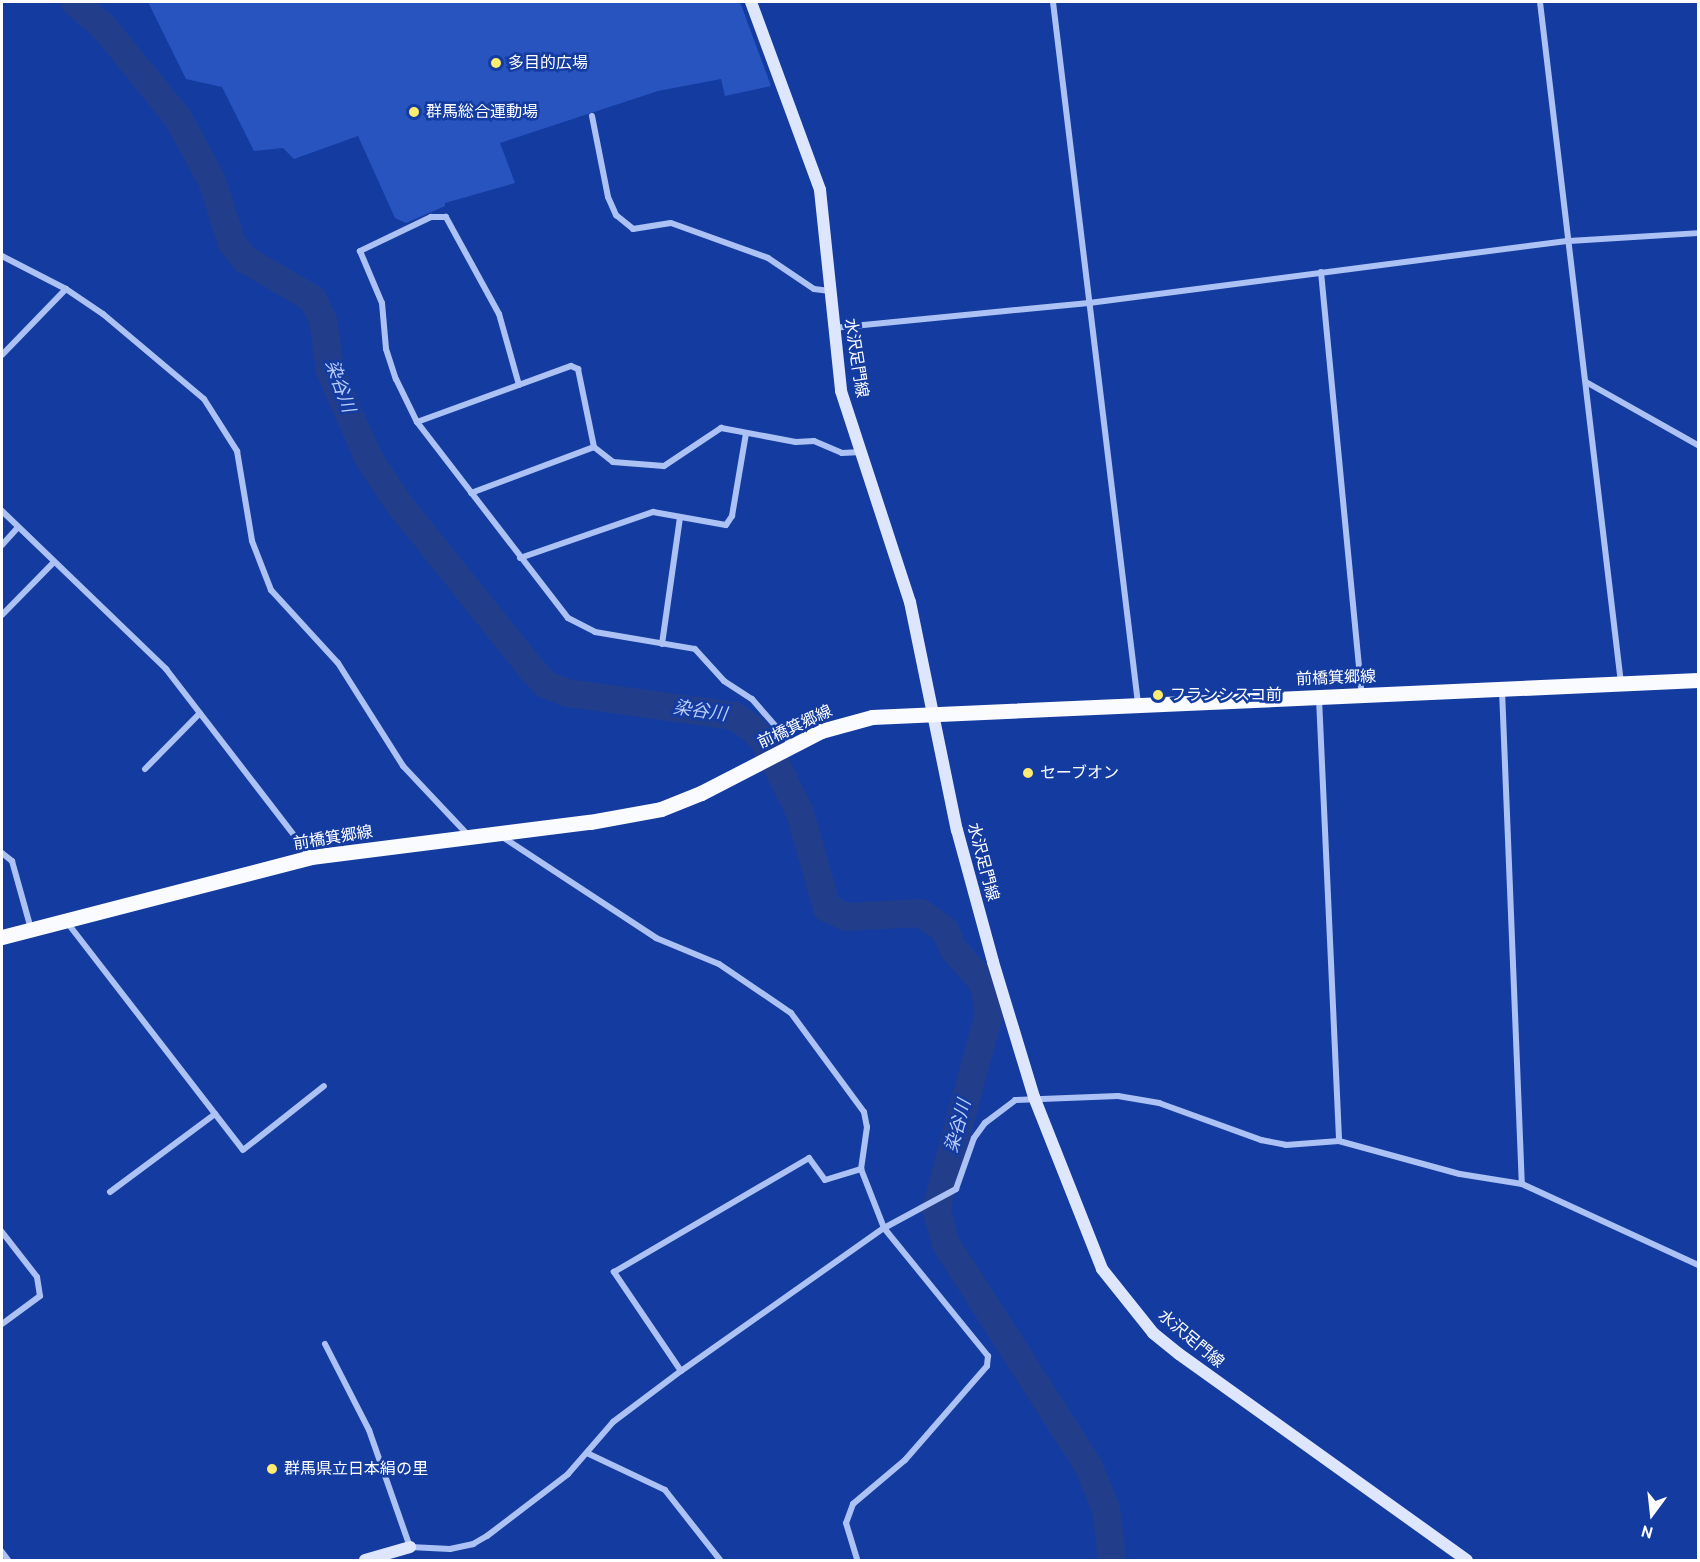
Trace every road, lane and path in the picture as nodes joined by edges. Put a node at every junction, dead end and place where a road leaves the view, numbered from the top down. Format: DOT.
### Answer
graph roads {
  1 [pos="751,2"];
  2 [pos="1053,2"];
  3 [pos="1540,2"];
  4 [pos="592,116"];
  5 [pos="1698,233"];
  6 [pos="1569,241"];
  7 [pos="2,256"];
  8 [pos="1321,272"];
  9 [pos="66,289"];
  10 [pos="830,291"];
  11 [pos="1089,303"];
  12 [pos="833,328"];
  13 [pos="2,355"];
  14 [pos="1586,382"];
  15 [pos="519,385"];
  16 [pos="417,422"];
  17 [pos="746,434"];
  18 [pos="1698,445"];
  19 [pos="594,447"];
  20 [pos="861,452"];
  21 [pos="471,493"];
  22 [pos="2,511"];
  23 [pos="680,517"];
  24 [pos="18,527"];
  25 [pos="2,545"];
  26 [pos="520,558"];
  27 [pos="54,562"];
  28 [pos="2,615"];
  29 [pos="662,644"];
  30 [pos="1698,681"];
  31 [pos="1622,684"];
  32 [pos="1502,690"];
  33 [pos="1362,695"];
  34 [pos="1319,697"];
  35 [pos="1138,704"];
  36 [pos="200,713"];
  37 [pos="934,714"];
  38 [pos="788,747"];
  39 [pos="145,769"];
  40 [pos="498,834"];
  41 [pos="471,837"];
  42 [pos="2,853"];
  43 [pos="311,857"];
  44 [pos="66,920"];
  45 [pos="31,929"];
  46 [pos="2,937"];
  47 [pos="324,1086"];
  48 [pos="1034,1097"];
  49 [pos="215,1114"];
  50 [pos="1340,1141"];
  51 [pos="861,1169"];
  52 [pos="1522,1184"];
  53 [pos="110,1192"];
  54 [pos="884,1228"];
  55 [pos="2,1232"];
  56 [pos="1698,1265"];
  57 [pos="2,1324"];
  58 [pos="325,1344"];
  59 [pos="681,1371"];
  60 [pos="589,1454"];
  61 [pos="410,1547"];
  62 [pos="2,1552"];
  63 [pos="8,1560"];
  64 [pos="365,1560"];
  65 [pos="720,1560"];
  66 [pos="857,1560"];
  67 [pos="1467,1560"];
  1 -- 10 [label="main road, 水沢足門線"];
  2 -- 11 [label="street"];
  3 -- 6 [label="street"];
  4 -- 10 [label="street"];
  5 -- 6 [label="street"];
  6 -- 8 [label="street"];
  6 -- 14 [label="street"];
  7 -- 9 [label="street"];
  8 -- 11 [label="street"];
  8 -- 33 [label="street"];
  9 -- 13 [label="street"];
  9 -- 41 [label="street"];
  10 -- 12 [label="main road, 水沢足門線"];
  11 -- 12 [label="street"];
  11 -- 35 [label="street"];
  12 -- 20 [label="main road, 水沢足門線"];
  14 -- 18 [label="street"];
  14 -- 31 [label="street"];
  15 -- 16 [label="street"];
  15 -- 16 [label="street"];
  15 -- 19 [label="street"];
  16 -- 21 [label="street"];
  17 -- 19 [label="street"];
  17 -- 20 [label="street"];
  17 -- 23 [label="street"];
  19 -- 21 [label="street"];
  20 -- 37 [label="main road, 水沢足門線"];
  21 -- 26 [label="street"];
  22 -- 24 [label="street"];
  23 -- 26 [label="street"];
  23 -- 29 [label="street"];
  24 -- 25 [label="street"];
  24 -- 27 [label="street"];
  26 -- 29 [label="street"];
  27 -- 28 [label="street"];
  27 -- 36 [label="street"];
  29 -- 38 [label="street"];
  30 -- 31 [label="main road, 前橋箕郷線"];
  31 -- 32 [label="main road, 前橋箕郷線"];
  32 -- 33 [label="main road, 前橋箕郷線"];
  32 -- 52 [label="street"];
  33 -- 34 [label="main road, 前橋箕郷線"];
  34 -- 35 [label="main road, 前橋箕郷線"];
  34 -- 50 [label="street"];
  35 -- 37 [label="main road, 前橋箕郷線"];
  36 -- 39 [label="street"];
  36 -- 43 [label="street"];
  37 -- 38 [label="main road, 前橋箕郷線"];
  37 -- 48 [label="main road, 水沢足門線"];
  38 -- 40 [label="main road, 前橋箕郷線"];
  40 -- 41 [label="main road, 前橋箕郷線"];
  40 -- 51 [label="street"];
  41 -- 43 [label="main road, 前橋箕郷線"];
  42 -- 45 [label="street"];
  43 -- 44 [label="main road, 前橋箕郷線"];
  44 -- 45 [label="main road, 前橋箕郷線"];
  44 -- 49 [label="street"];
  45 -- 46 [label="main road, 前橋箕郷線"];
  47 -- 49 [label="street"];
  48 -- 50 [label="street"];
  48 -- 54 [label="street"];
  48 -- 67 [label="main road, 水沢足門線"];
  49 -- 53 [label="street"];
  50 -- 52 [label="street"];
  51 -- 54 [label="street"];
  51 -- 59 [label="street"];
  52 -- 56 [label="street"];
  54 -- 59 [label="street"];
  54 -- 66 [label="street"];
  55 -- 57 [label="street"];
  58 -- 61 [label="street"];
  59 -- 60 [label="street"];
  60 -- 61 [label="street"];
  60 -- 65 [label="street"];
  61 -- 64 [label="main road"];
  62 -- 63 [label="street"];
}
